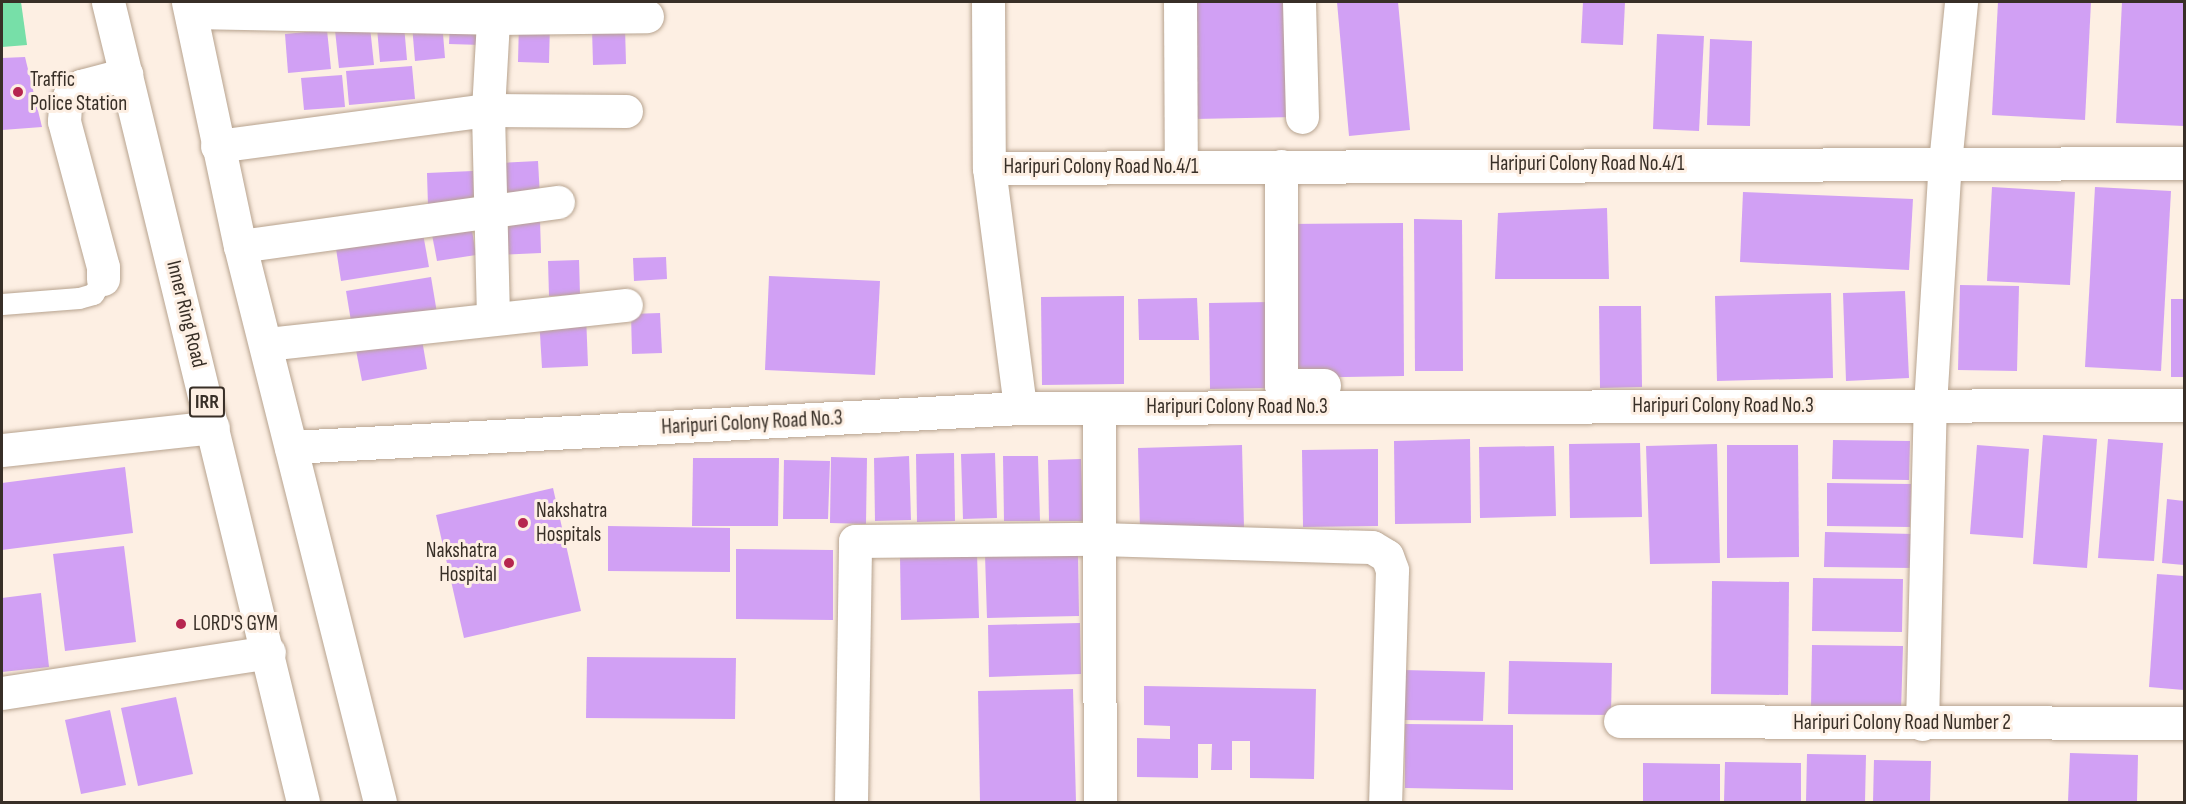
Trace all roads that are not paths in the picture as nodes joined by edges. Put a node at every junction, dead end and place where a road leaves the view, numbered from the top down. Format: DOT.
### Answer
graph roads {
  1 [pos="108,2"];
  2 [pos="988,2"];
  3 [pos="1180,2"];
  4 [pos="1299,2"];
  5 [pos="1961,2"];
  6 [pos="190,7"];
  7 [pos="494,10"];
  8 [pos="647,16"];
  9 [pos="126,74"];
  10 [pos="488,110"];
  11 [pos="626,111"];
  12 [pos="1302,117"];
  13 [pos="217,147"];
  14 [pos="1945,162"];
  15 [pos="2184,163"];
  16 [pos="1181,166"];
  17 [pos="1281,166"];
  18 [pos="989,168"];
  19 [pos="558,202"];
  20 [pos="488,209"];
  21 [pos="240,246"];
  22 [pos="103,279"];
  23 [pos="2,304"];
  24 [pos="626,305"];
  25 [pos="493,317"];
  26 [pos="266,344"];
  27 [pos="1392,384"];
  28 [pos="1282,396"];
  29 [pos="1930,405"];
  30 [pos="2184,405"];
  31 [pos="1020,408"];
  32 [pos="1098,408"];
  33 [pos="213,427"];
  34 [pos="291,447"];
  35 [pos="2,450"];
  36 [pos="1099,539"];
  37 [pos="269,652"];
  38 [pos="2,693"];
  39 [pos="1620,721"];
  40 [pos="1922,723"];
  41 [pos="2184,723"];
  42 [pos="303,802"];
  43 [pos="380,802"];
  44 [pos="851,802"];
  45 [pos="1100,802"];
  46 [pos="1385,802"];
  1 -- 9 [label="main road, Inner Ring Road / IRR"];
  2 -- 18 [label="main road"];
  3 -- 16 [label="main road"];
  4 -- 12 [label="main road"];
  5 -- 14 [label="main road"];
  6 -- 7 [label="main road"];
  6 -- 13 [label="main road"];
  7 -- 8 [label="main road"];
  7 -- 10 [label="main road"];
  9 -- 22 [label="main road"];
  9 -- 33 [label="main road, Inner Ring Road / IRR"];
  10 -- 11 [label="main road"];
  10 -- 13 [label="main road"];
  10 -- 20 [label="main road"];
  13 -- 21 [label="main road"];
  14 -- 15 [label="main road, Haripuri Colony Road No.4/1"];
  14 -- 17 [label="main road, Haripuri Colony Road No.4/1"];
  14 -- 29 [label="main road"];
  16 -- 17 [label="main road, Haripuri Colony Road No.4/1"];
  16 -- 18 [label="main road, Haripuri Colony Road No.4/1"];
  17 -- 28 [label="main road"];
  18 -- 31 [label="main road"];
  19 -- 20 [label="main road"];
  20 -- 21 [label="main road"];
  20 -- 25 [label="main road"];
  21 -- 26 [label="main road"];
  22 -- 23 [label="lane"];
  24 -- 25 [label="main road"];
  25 -- 26 [label="main road"];
  26 -- 34 [label="main road"];
  27 -- 28 [label="main road"];
  28 -- 29 [label="main road, Haripuri Colony Road No.3"];
  28 -- 32 [label="main road, Haripuri Colony Road No.3"];
  29 -- 30 [label="main road, Haripuri Colony Road No.3"];
  29 -- 40 [label="main road"];
  31 -- 32 [label="main road, Haripuri Colony Road No.3"];
  31 -- 34 [label="main road, Haripuri Colony Road No.3"];
  32 -- 36 [label="main road"];
  33 -- 35 [label="main road"];
  33 -- 37 [label="main road, Inner Ring Road / IRR"];
  34 -- 43 [label="main road"];
  36 -- 44 [label="main road"];
  36 -- 45 [label="main road"];
  36 -- 46 [label="main road"];
  37 -- 38 [label="main road"];
  37 -- 42 [label="main road, Inner Ring Road / IRR"];
  39 -- 40 [label="main road, Haripuri Colony Road Number 2"];
  40 -- 41 [label="main road, Haripuri Colony Road Number 2"];
}
